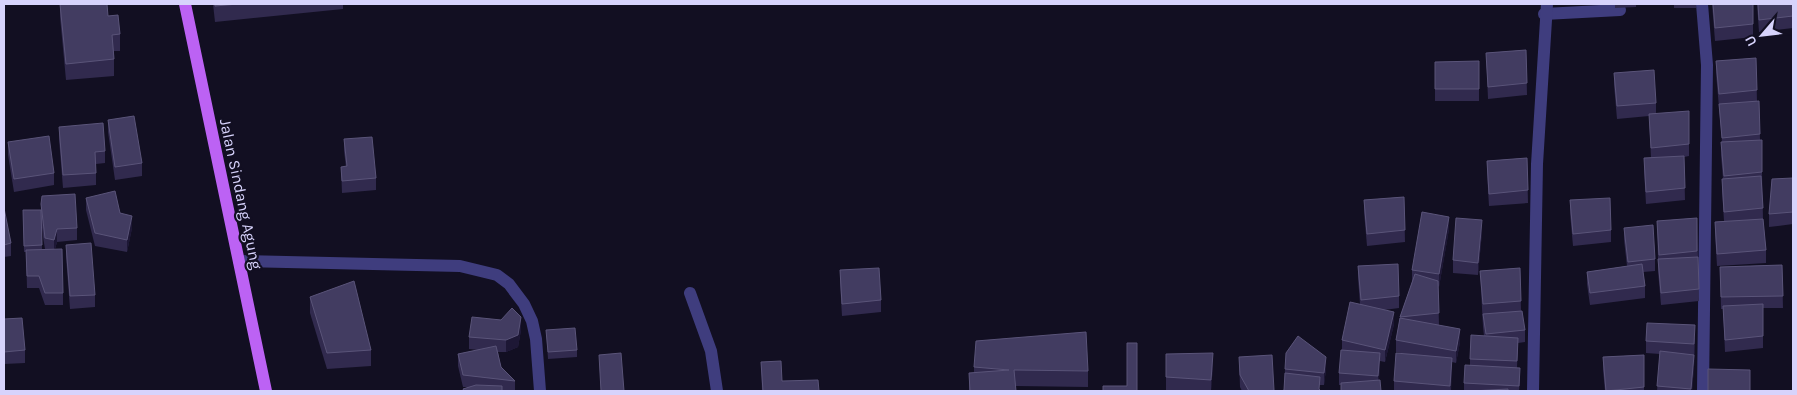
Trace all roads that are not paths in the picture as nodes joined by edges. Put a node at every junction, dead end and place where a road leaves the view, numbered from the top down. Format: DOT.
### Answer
graph roads {
  1 [pos="185,4"];
  2 [pos="1702,4"];
  3 [pos="1546,9"];
  4 [pos="1620,10"];
  5 [pos="239,261"];
  6 [pos="690,293"];
  7 [pos="266,391"];
  8 [pos="540,391"];
  9 [pos="717,391"];
  10 [pos="1533,391"];
  11 [pos="1703,391"];
  1 -- 5 [label="main road, Jalan Sindang Agung"];
  2 -- 11 [label="street"];
  3 -- 4 [label="street"];
  3 -- 10 [label="street"];
  5 -- 7 [label="main road, Jalan Sindang Agung"];
  5 -- 8 [label="street"];
  6 -- 9 [label="street"];
}
